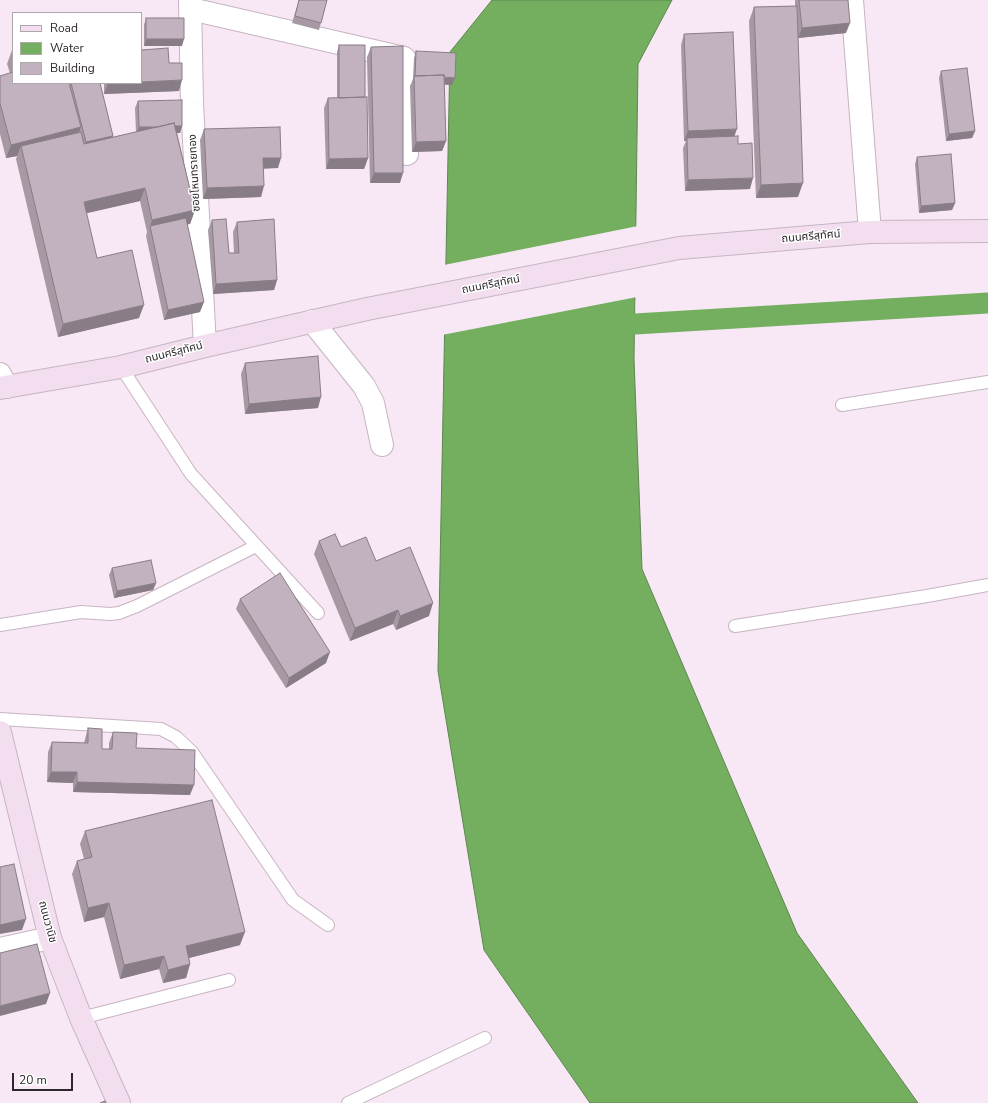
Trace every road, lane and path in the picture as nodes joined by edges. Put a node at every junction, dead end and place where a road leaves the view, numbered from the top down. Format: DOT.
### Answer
graph roads {
  1 [pos="852,0"];
  2 [pos="191,4"];
  3 [pos="407,154"];
  4 [pos="988,231"];
  5 [pos="870,232"];
  6 [pos="312,321"];
  7 [pos="205,346"];
  8 [pos="121,367"];
  9 [pos="988,382"];
  10 [pos="2,383"];
  11 [pos="842,405"];
  12 [pos="382,445"];
  13 [pos="256,546"];
  14 [pos="988,585"];
  15 [pos="318,613"];
  16 [pos="0,626"];
  17 [pos="735,626"];
  18 [pos="0,719"];
  19 [pos="0,732"];
  20 [pos="328,926"];
  21 [pos="50,938"];
  22 [pos="0,949"];
  23 [pos="229,980"];
  24 [pos="81,1018"];
  25 [pos="485,1038"];
  26 [pos="119,1103"];
  27 [pos="348,1103"];
  1 -- 5 [label="street"];
  2 -- 3 [label="street"];
  2 -- 7 [label="street, ซอยโหนทรายทอง"];
  4 -- 5 [label="street, ถนนศรีสุทัศน์"];
  5 -- 6 [label="street, ถนนศรีสุทัศน์"];
  6 -- 7 [label="street, ถนนศรีสุทัศน์"];
  6 -- 12 [label="street"];
  7 -- 8 [label="street, ถนนศรีสุทัศน์"];
  8 -- 10 [label="street, ถนนศรีสุทัศน์"];
  8 -- 13 [label="lane"];
  9 -- 11 [label="lane"];
  13 -- 15 [label="lane"];
  13 -- 16 [label="lane"];
  14 -- 17 [label="lane"];
  18 -- 20 [label="lane"];
  19 -- 21 [label="street, ถนนวานิช"];
  21 -- 22 [label="street"];
  21 -- 24 [label="street, ถนนวานิช"];
  23 -- 24 [label="lane"];
  24 -- 26 [label="street, ถนนวานิช"];
  25 -- 27 [label="lane"];
}
